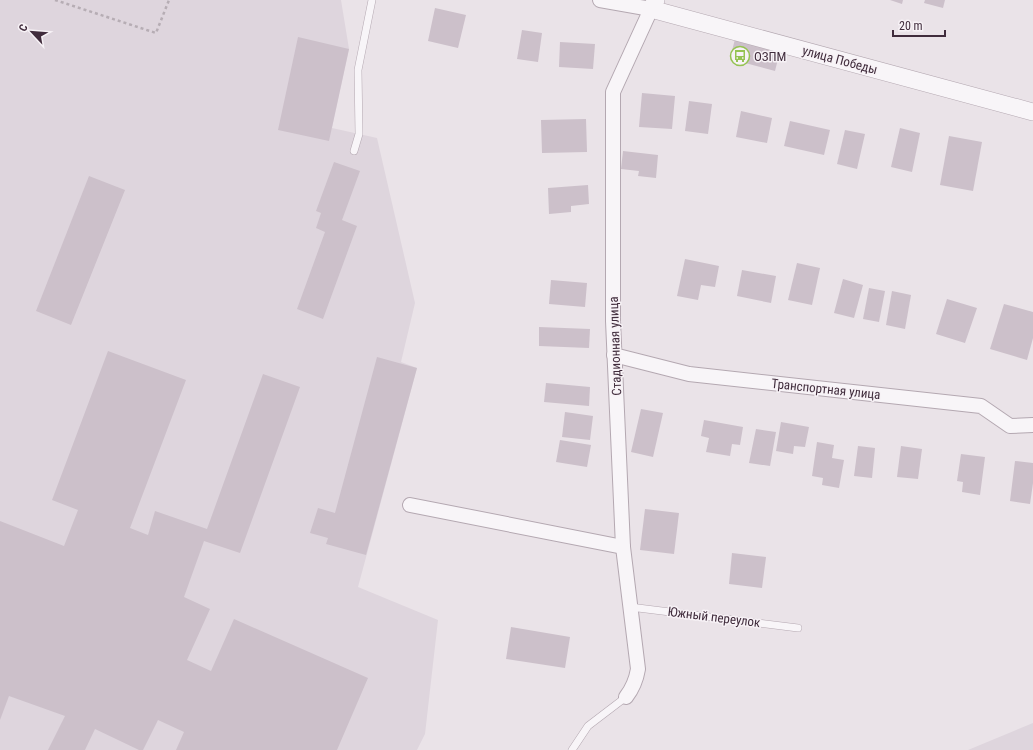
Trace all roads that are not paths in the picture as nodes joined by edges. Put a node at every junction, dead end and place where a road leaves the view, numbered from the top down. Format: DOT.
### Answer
graph roads {
  1 [pos="372,0"];
  2 [pos="600,0"];
  3 [pos="654,5"];
  4 [pos="1033,112"];
  5 [pos="354,152"];
  6 [pos="614,355"];
  7 [pos="1033,425"];
  8 [pos="410,505"];
  9 [pos="623,548"];
  10 [pos="630,606"];
  11 [pos="798,628"];
  12 [pos="626,697"];
  13 [pos="572,750"];
  1 -- 5 [label="lane"];
  2 -- 3 [label="street, улица Победы"];
  3 -- 4 [label="street, улица Победы"];
  3 -- 6 [label="street, Стадионная улица"];
  6 -- 7 [label="street, Транспортная улица"];
  6 -- 9 [label="street, Стадионная улица"];
  8 -- 9 [label="street"];
  9 -- 10 [label="street, Стадионная улица"];
  10 -- 11 [label="lane, Южный переулок"];
  10 -- 12 [label="street, Стадионная улица"];
  12 -- 13 [label="lane"];
}
